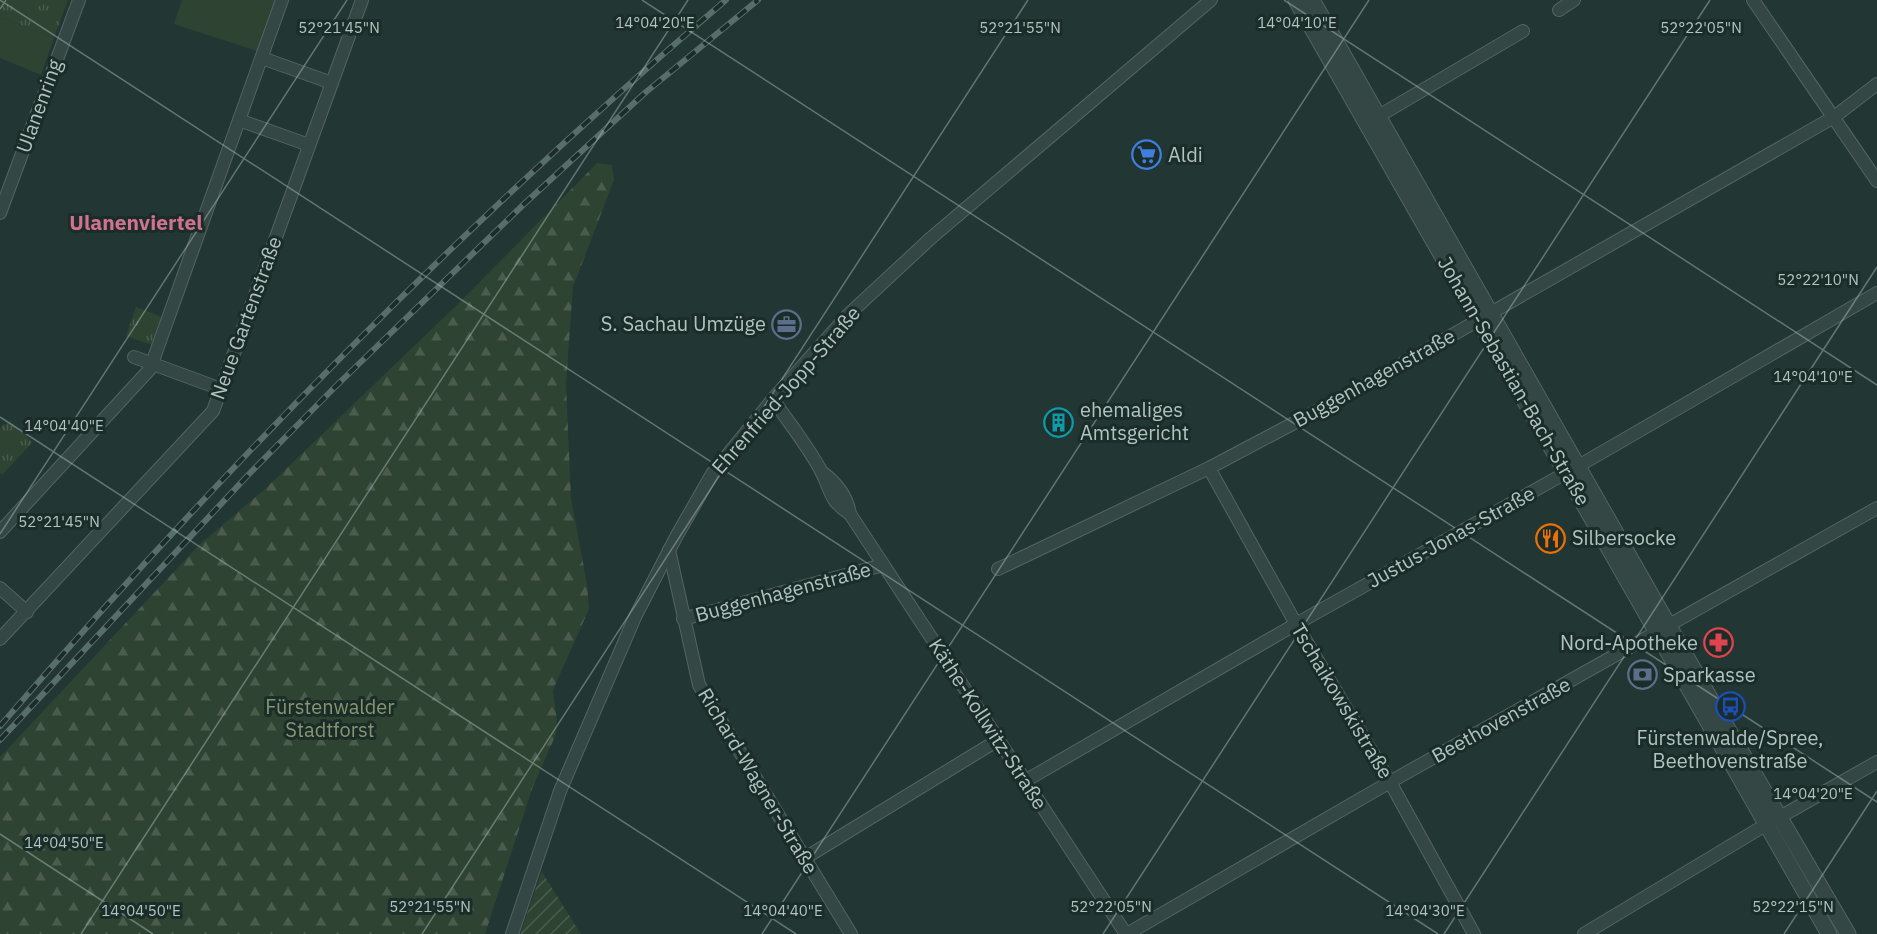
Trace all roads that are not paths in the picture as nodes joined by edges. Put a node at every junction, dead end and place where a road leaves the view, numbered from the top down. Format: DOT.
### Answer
graph roads {
  1 [pos="79,0"];
  2 [pos="282,0"];
  3 [pos="362,0"];
  4 [pos="1211,0"];
  5 [pos="1296,0"];
  6 [pos="1312,0"];
  7 [pos="1574,0"];
  8 [pos="1753,0"];
  9 [pos="1559,10"];
  10 [pos="1523,31"];
  11 [pos="262,58"];
  12 [pos="332,83"];
  13 [pos="1877,84"];
  14 [pos="1834,117"];
  15 [pos="239,120"];
  16 [pos="1373,120"];
  17 [pos="309,145"];
  18 [pos="1877,182"];
  19 [pos="0,213"];
  20 [pos="1877,293"];
  21 [pos="1485,315"];
  22 [pos="134,357"];
  23 [pos="152,364"];
  24 [pos="221,389"];
  25 [pos="773,399"];
  26 [pos="1209,468"];
  27 [pos="1572,469"];
  28 [pos="1877,508"];
  29 [pos="0,532"];
  30 [pos="669,550"];
  31 [pos="883,565"];
  32 [pos="998,568"];
  33 [pos="0,588"];
  34 [pos="27,612"];
  35 [pos="683,619"];
  36 [pos="1296,624"];
  37 [pos="1663,630"];
  38 [pos="0,639"];
  39 [pos="998,740"];
  40 [pos="1877,762"];
  41 [pos="1025,781"];
  42 [pos="1390,782"];
  43 [pos="1773,820"];
  44 [pos="805,858"];
  45 [pos="512,934"];
  46 [pos="851,934"];
  47 [pos="1127,934"];
  48 [pos="1474,934"];
  49 [pos="1584,934"];
  50 [pos="1829,934"];
  51 [pos="1848,934"];
  1 -- 19 [label="street, Ulanenring"];
  2 -- 11 [label="street"];
  3 -- 12 [label="street, Neue Gartenstraße"];
  4 -- 25 [label="street, Ehrenfried-Jopp-Straße"];
  5 -- 16 [label="street, Johann-Sebastian-Bach-Straße"];
  6 -- 16 [label="street, Johann-Sebastian-Bach-Straße"];
  7 -- 9 [label="street"];
  8 -- 14 [label="street"];
  10 -- 16 [label="street"];
  11 -- 12 [label="street"];
  11 -- 15 [label="street"];
  12 -- 17 [label="street, Neue Gartenstraße"];
  13 -- 14 [label="street, Buggenhagenstraße"];
  14 -- 18 [label="street"];
  14 -- 21 [label="street, Buggenhagenstraße"];
  15 -- 17 [label="street"];
  15 -- 23 [label="street"];
  16 -- 21 [label="street, Johann-Sebastian-Bach-Straße"];
  17 -- 24 [label="street, Neue Gartenstraße"];
  20 -- 27 [label="street, Justus-Jonas-Straße"];
  21 -- 26 [label="street, Buggenhagenstraße"];
  21 -- 27 [label="street, Johann-Sebastian-Bach-Straße"];
  22 -- 23 [label="street"];
  23 -- 24 [label="street"];
  23 -- 29 [label="street"];
  24 -- 34 [label="street, Neue Gartenstraße"];
  25 -- 30 [label="street, Ehrenfried-Jopp-Straße"];
  25 -- 31 [label="street, Käthe-Kollwitz-Straße"];
  26 -- 32 [label="street, Buggenhagenstraße"];
  26 -- 36 [label="street, Tschaikowskistraße"];
  27 -- 36 [label="street, Justus-Jonas-Straße"];
  27 -- 37 [label="street, Johann-Sebastian-Bach-Straße"];
  28 -- 37 [label="street, Beethovenstraße"];
  30 -- 35 [label="street, Richard-Wagner-Straße"];
  30 -- 45 [label="street, Ehrenfried-Jopp-Straße"];
  31 -- 35 [label="street, Buggenhagenstraße"];
  31 -- 39 [label="street, Käthe-Kollwitz-Straße"];
  33 -- 34 [label="street"];
  34 -- 38 [label="street, Neue Gartenstraße"];
  35 -- 44 [label="street, Richard-Wagner-Straße"];
  36 -- 41 [label="street, Justus-Jonas-Straße"];
  36 -- 42 [label="street, Tschaikowskistraße"];
  37 -- 42 [label="street, Beethovenstraße"];
  37 -- 43 [label="street, Johann-Sebastian-Bach-Straße"];
  39 -- 41 [label="street, Käthe-Kollwitz-Straße"];
  39 -- 44 [label="street"];
  40 -- 43 [label="street"];
  41 -- 47 [label="street, Käthe-Kollwitz-Straße"];
  42 -- 47 [label="street, Beethovenstraße"];
  42 -- 48 [label="street, Tschaikowskistraße"];
  43 -- 49 [label="street"];
  43 -- 50 [label="street"];
  43 -- 51 [label="street"];
  44 -- 46 [label="street, Richard-Wagner-Straße"];
}
